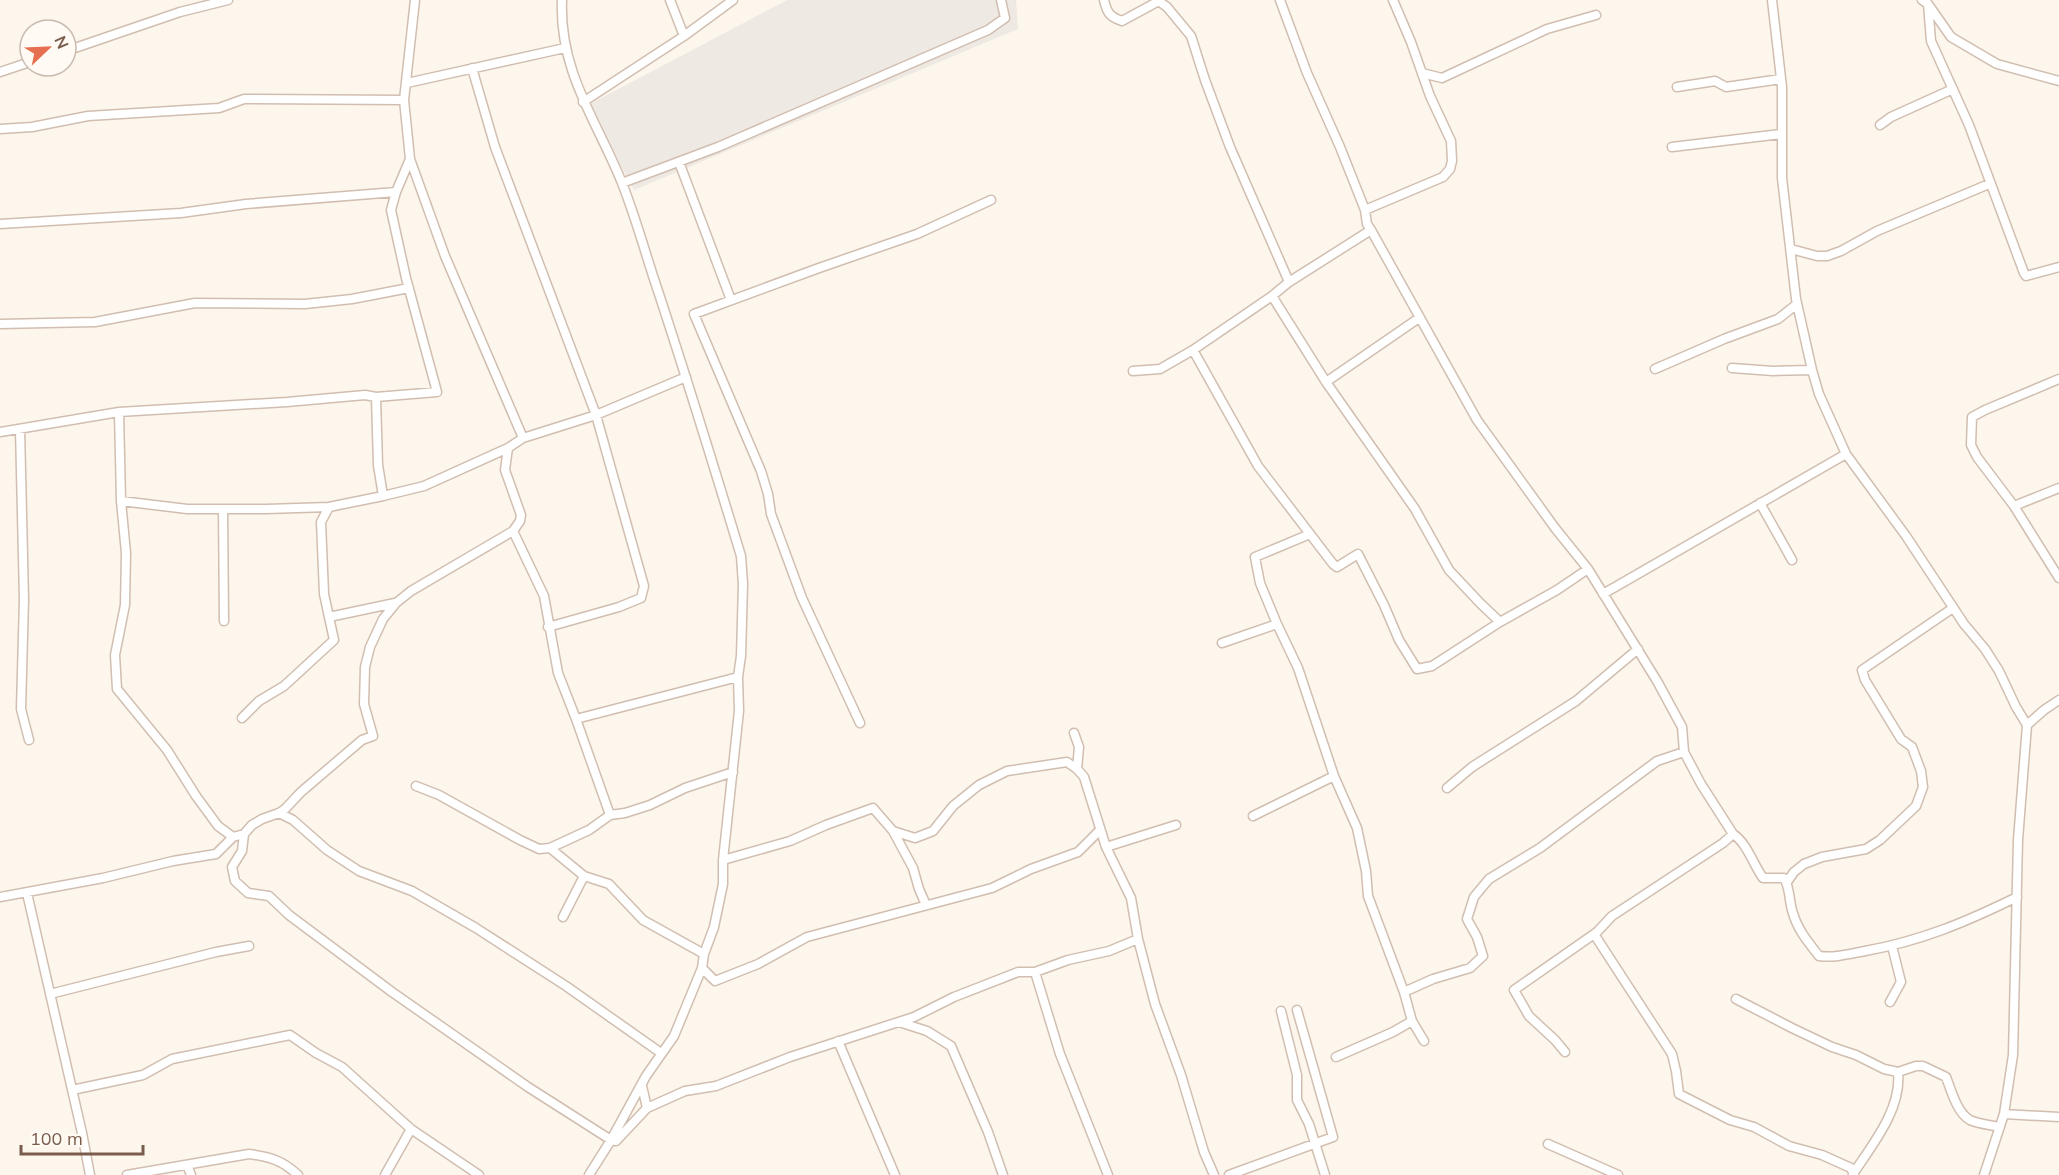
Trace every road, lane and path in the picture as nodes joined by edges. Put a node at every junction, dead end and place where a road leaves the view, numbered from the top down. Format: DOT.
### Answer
graph roads {
  1 [pos="228,0"];
  2 [pos="415,0"];
  3 [pos="562,0"];
  4 [pos="670,0"];
  5 [pos="733,0"];
  6 [pos="1001,0"];
  7 [pos="1104,0"];
  8 [pos="1280,0"];
  9 [pos="1394,0"];
  10 [pos="1772,0"];
  11 [pos="1925,2"];
  12 [pos="1166,4"];
  13 [pos="1596,15"];
  14 [pos="684,36"];
  15 [pos="78,47"];
  16 [pos="565,48"];
  17 [pos="18,66"];
  18 [pos="472,68"];
  19 [pos="0,72"];
  20 [pos="1422,73"];
  21 [pos="1781,79"];
  22 [pos="2059,81"];
  23 [pos="407,83"];
  24 [pos="1677,87"];
  25 [pos="1953,89"];
  26 [pos="404,100"];
  27 [pos="583,102"];
  28 [pos="1880,125"];
  29 [pos="0,129"];
  30 [pos="1781,134"];
  31 [pos="1672,147"];
  32 [pos="410,159"];
  33 [pos="679,162"];
  34 [pos="622,183"];
  35 [pos="1989,184"];
  36 [pos="396,192"];
  37 [pos="991,200"];
  38 [pos="1365,210"];
  39 [pos="0,224"];
  40 [pos="1371,231"];
  41 [pos="1791,249"];
  42 [pos="2059,267"];
  43 [pos="1289,282"];
  44 [pos="409,288"];
  45 [pos="1272,296"];
  46 [pos="730,300"];
  47 [pos="1797,304"];
  48 [pos="1419,318"];
  49 [pos="0,324"];
  50 [pos="1193,350"];
  51 [pos="1732,368"];
  52 [pos="1655,369"];
  53 [pos="1133,370"];
  54 [pos="1812,370"];
  55 [pos="686,377"];
  56 [pos="2059,379"];
  57 [pos="1326,382"];
  58 [pos="376,397"];
  59 [pos="119,412"];
  60 [pos="596,415"];
  61 [pos="20,429"];
  62 [pos="0,432"];
  63 [pos="523,438"];
  64 [pos="508,448"];
  65 [pos="1846,454"];
  66 [pos="2059,488"];
  67 [pos="382,495"];
  68 [pos="121,501"];
  69 [pos="1760,503"];
  70 [pos="2014,506"];
  71 [pos="316,507"];
  72 [pos="329,507"];
  73 [pos="223,509"];
  74 [pos="321,522"];
  75 [pos="513,531"];
  76 [pos="1310,534"];
  77 [pos="1792,560"];
  78 [pos="1588,569"];
  79 [pos="2059,578"];
  80 [pos="1603,594"];
  81 [pos="396,603"];
  82 [pos="1953,608"];
  83 [pos="328,617"];
  84 [pos="224,621"];
  85 [pos="1500,622"];
  86 [pos="1277,624"];
  87 [pos="548,627"];
  88 [pos="1222,643"];
  89 [pos="1638,649"];
  90 [pos="738,677"];
  91 [pos="2059,700"];
  92 [pos="242,718"];
  93 [pos="576,719"];
  94 [pos="860,723"];
  95 [pos="2027,725"];
  96 [pos="1074,733"];
  97 [pos="29,740"];
  98 [pos="1684,752"];
  99 [pos="1077,769"];
  100 [pos="733,772"];
  101 [pos="1334,776"];
  102 [pos="416,786"];
  103 [pos="1447,788"];
  104 [pos="279,813"];
  105 [pos="610,815"];
  106 [pos="1253,816"];
  107 [pos="1176,825"];
  108 [pos="1100,830"];
  109 [pos="893,831"];
  110 [pos="244,834"];
  111 [pos="1733,834"];
  112 [pos="233,837"];
  113 [pos="1106,846"];
  114 [pos="550,848"];
  115 [pos="723,860"];
  116 [pos="584,876"];
  117 [pos="1787,882"];
  118 [pos="27,893"];
  119 [pos="0,897"];
  120 [pos="2017,897"];
  121 [pos="926,905"];
  122 [pos="563,917"];
  123 [pos="1593,934"];
  124 [pos="1138,939"];
  125 [pos="249,946"];
  126 [pos="1892,946"];
  127 [pos="704,954"];
  128 [pos="702,968"];
  129 [pos="1035,972"];
  130 [pos="1404,992"];
  131 [pos="50,994"];
  132 [pos="1736,999"];
  133 [pos="1890,1002"];
  134 [pos="1297,1010"];
  135 [pos="1281,1011"];
  136 [pos="1412,1021"];
  137 [pos="898,1022"];
  138 [pos="838,1041"];
  139 [pos="1424,1041"];
  140 [pos="1565,1052"];
  141 [pos="662,1053"];
  142 [pos="1336,1057"];
  143 [pos="1899,1072"];
  144 [pos="642,1086"];
  145 [pos="72,1090"];
  146 [pos="647,1108"];
  147 [pos="2004,1114"];
  148 [pos="2059,1117"];
  149 [pos="2000,1126"];
  150 [pos="411,1128"];
  151 [pos="611,1140"];
  152 [pos="1315,1143"];
  153 [pos="1548,1144"];
  154 [pos="188,1165"];
  155 [pos="594,1165"];
  156 [pos="1853,1174"];
  157 [pos="90,1175"];
  158 [pos="127,1175"];
  159 [pos="191,1175"];
  160 [pos="298,1175"];
  161 [pos="385,1175"];
  162 [pos="479,1175"];
  163 [pos="589,1175"];
  164 [pos="599,1175"];
  165 [pos="895,1175"];
  166 [pos="1003,1175"];
  167 [pos="1108,1175"];
  168 [pos="1214,1175"];
  169 [pos="1229,1175"];
  170 [pos="1325,1175"];
  171 [pos="1618,1175"];
  172 [pos="1984,1175"];
  1 -- 15 [label="street"];
  2 -- 23 [label="street"];
  3 -- 16 [label="street"];
  4 -- 14 [label="street"];
  5 -- 14 [label="street"];
  6 -- 33 [label="street"];
  7 -- 12 [label="street"];
  8 -- 38 [label="street"];
  9 -- 20 [label="street"];
  10 -- 21 [label="street"];
  11 -- 22 [label="street"];
  11 -- 25 [label="street"];
  12 -- 43 [label="street"];
  13 -- 20 [label="street"];
  14 -- 27 [label="street"];
  16 -- 18 [label="street"];
  16 -- 27 [label="street"];
  17 -- 19 [label="street"];
  18 -- 23 [label="street"];
  18 -- 60 [label="street"];
  20 -- 38 [label="street"];
  21 -- 24 [label="street"];
  21 -- 30 [label="street"];
  23 -- 26 [label="street"];
  25 -- 28 [label="street"];
  25 -- 35 [label="street"];
  26 -- 29 [label="street"];
  26 -- 32 [label="street"];
  27 -- 34 [label="street"];
  30 -- 31 [label="street"];
  30 -- 41 [label="street"];
  32 -- 36 [label="street"];
  32 -- 63 [label="street"];
  33 -- 34 [label="street"];
  33 -- 46 [label="street"];
  34 -- 55 [label="street"];
  35 -- 41 [label="street"];
  35 -- 42 [label="street"];
  36 -- 39 [label="street"];
  36 -- 44 [label="street"];
  37 -- 46 [label="street"];
  38 -- 40 [label="street"];
  40 -- 43 [label="street"];
  40 -- 48 [label="street"];
  41 -- 47 [label="street"];
  43 -- 45 [label="street"];
  44 -- 49 [label="street"];
  44 -- 58 [label="street"];
  45 -- 50 [label="street"];
  45 -- 57 [label="street"];
  46 -- 94 [label="street"];
  47 -- 52 [label="street"];
  47 -- 54 [label="street"];
  48 -- 57 [label="street"];
  48 -- 78 [label="street"];
  50 -- 53 [label="street"];
  50 -- 76 [label="street"];
  51 -- 54 [label="street"];
  54 -- 65 [label="street"];
  55 -- 60 [label="street"];
  55 -- 90 [label="street"];
  56 -- 70 [label="street"];
  57 -- 85 [label="street"];
  58 -- 59 [label="street"];
  58 -- 67 [label="street"];
  59 -- 61 [label="street"];
  59 -- 68 [label="street"];
  60 -- 63 [label="street"];
  60 -- 87 [label="street"];
  61 -- 62 [label="street"];
  61 -- 97 [label="street"];
  63 -- 64 [label="street"];
  64 -- 67 [label="street"];
  64 -- 75 [label="street"];
  65 -- 69 [label="street"];
  65 -- 82 [label="street"];
  66 -- 70 [label="street"];
  67 -- 72 [label="street"];
  68 -- 73 [label="street"];
  68 -- 112 [label="street"];
  69 -- 77 [label="street"];
  69 -- 80 [label="street"];
  70 -- 79 [label="street"];
  71 -- 72 [label="street"];
  71 -- 73 [label="street"];
  71 -- 74 [label="street"];
  72 -- 74 [label="street"];
  73 -- 84 [label="street"];
  74 -- 83 [label="street"];
  75 -- 81 [label="street"];
  75 -- 87 [label="street"];
  76 -- 85 [label="street"];
  76 -- 86 [label="street"];
  78 -- 80 [label="street"];
  78 -- 85 [label="street"];
  80 -- 89 [label="street"];
  81 -- 83 [label="street"];
  81 -- 104 [label="street"];
  82 -- 95 [label="street"];
  82 -- 117 [label="street"];
  83 -- 92 [label="street"];
  86 -- 88 [label="street"];
  86 -- 101 [label="street"];
  87 -- 93 [label="street"];
  89 -- 98 [label="street"];
  89 -- 103 [label="street"];
  90 -- 93 [label="street"];
  90 -- 100 [label="street"];
  91 -- 95 [label="street"];
  93 -- 105 [label="street"];
  95 -- 120 [label="street"];
  96 -- 99 [label="street"];
  98 -- 111 [label="street"];
  98 -- 130 [label="street"];
  99 -- 108 [label="street"];
  99 -- 109 [label="street"];
  100 -- 105 [label="street"];
  100 -- 115 [label="street"];
  101 -- 106 [label="street"];
  101 -- 130 [label="street"];
  102 -- 114 [label="street"];
  104 -- 110 [label="street"];
  104 -- 141 [label="street"];
  105 -- 114 [label="street"];
  107 -- 113 [label="street"];
  108 -- 113 [label="street"];
  108 -- 121 [label="street"];
  109 -- 115 [label="street"];
  109 -- 121 [label="street"];
  110 -- 112 [label="street"];
  110 -- 151 [label="street"];
  111 -- 117 [label="street"];
  111 -- 123 [label="street"];
  112 -- 118 [label="street"];
  113 -- 124 [label="street"];
  114 -- 116 [label="street"];
  115 -- 127 [label="street"];
  116 -- 122 [label="street"];
  116 -- 127 [label="street"];
  117 -- 126 [label="street"];
  118 -- 119 [label="street"];
  118 -- 131 [label="street"];
  120 -- 126 [label="street"];
  120 -- 147 [label="street"];
  121 -- 128 [label="street"];
  123 -- 140 [label="street"];
  123 -- 156 [label="street"];
  124 -- 129 [label="street"];
  124 -- 168 [label="street"];
  125 -- 131 [label="street"];
  126 -- 133 [label="street"];
  127 -- 128 [label="street"];
  128 -- 141 [label="street"];
  129 -- 137 [label="street"];
  129 -- 167 [label="street"];
  130 -- 136 [label="street"];
  131 -- 145 [label="street"];
  132 -- 143 [label="street"];
  134 -- 152 [label="street"];
  135 -- 152 [label="street"];
  136 -- 139 [label="street"];
  136 -- 142 [label="street"];
  137 -- 138 [label="street"];
  137 -- 166 [label="street"];
  138 -- 146 [label="street"];
  138 -- 165 [label="street"];
  141 -- 144 [label="street"];
  143 -- 149 [label="street"];
  143 -- 156 [label="street"];
  144 -- 146 [label="street"];
  144 -- 151 [label="street"];
  145 -- 150 [label="street"];
  145 -- 157 [label="street"];
  146 -- 151 [label="street"];
  147 -- 148 [label="street"];
  147 -- 149 [label="street"];
  149 -- 172 [label="street"];
  150 -- 161 [label="street"];
  150 -- 162 [label="street"];
  151 -- 155 [label="street"];
  152 -- 169 [label="street"];
  152 -- 170 [label="street"];
  153 -- 171 [label="street"];
  154 -- 158 [label="street"];
  154 -- 159 [label="street"];
  154 -- 160 [label="street"];
  155 -- 163 [label="street"];
  155 -- 164 [label="street"];
}
